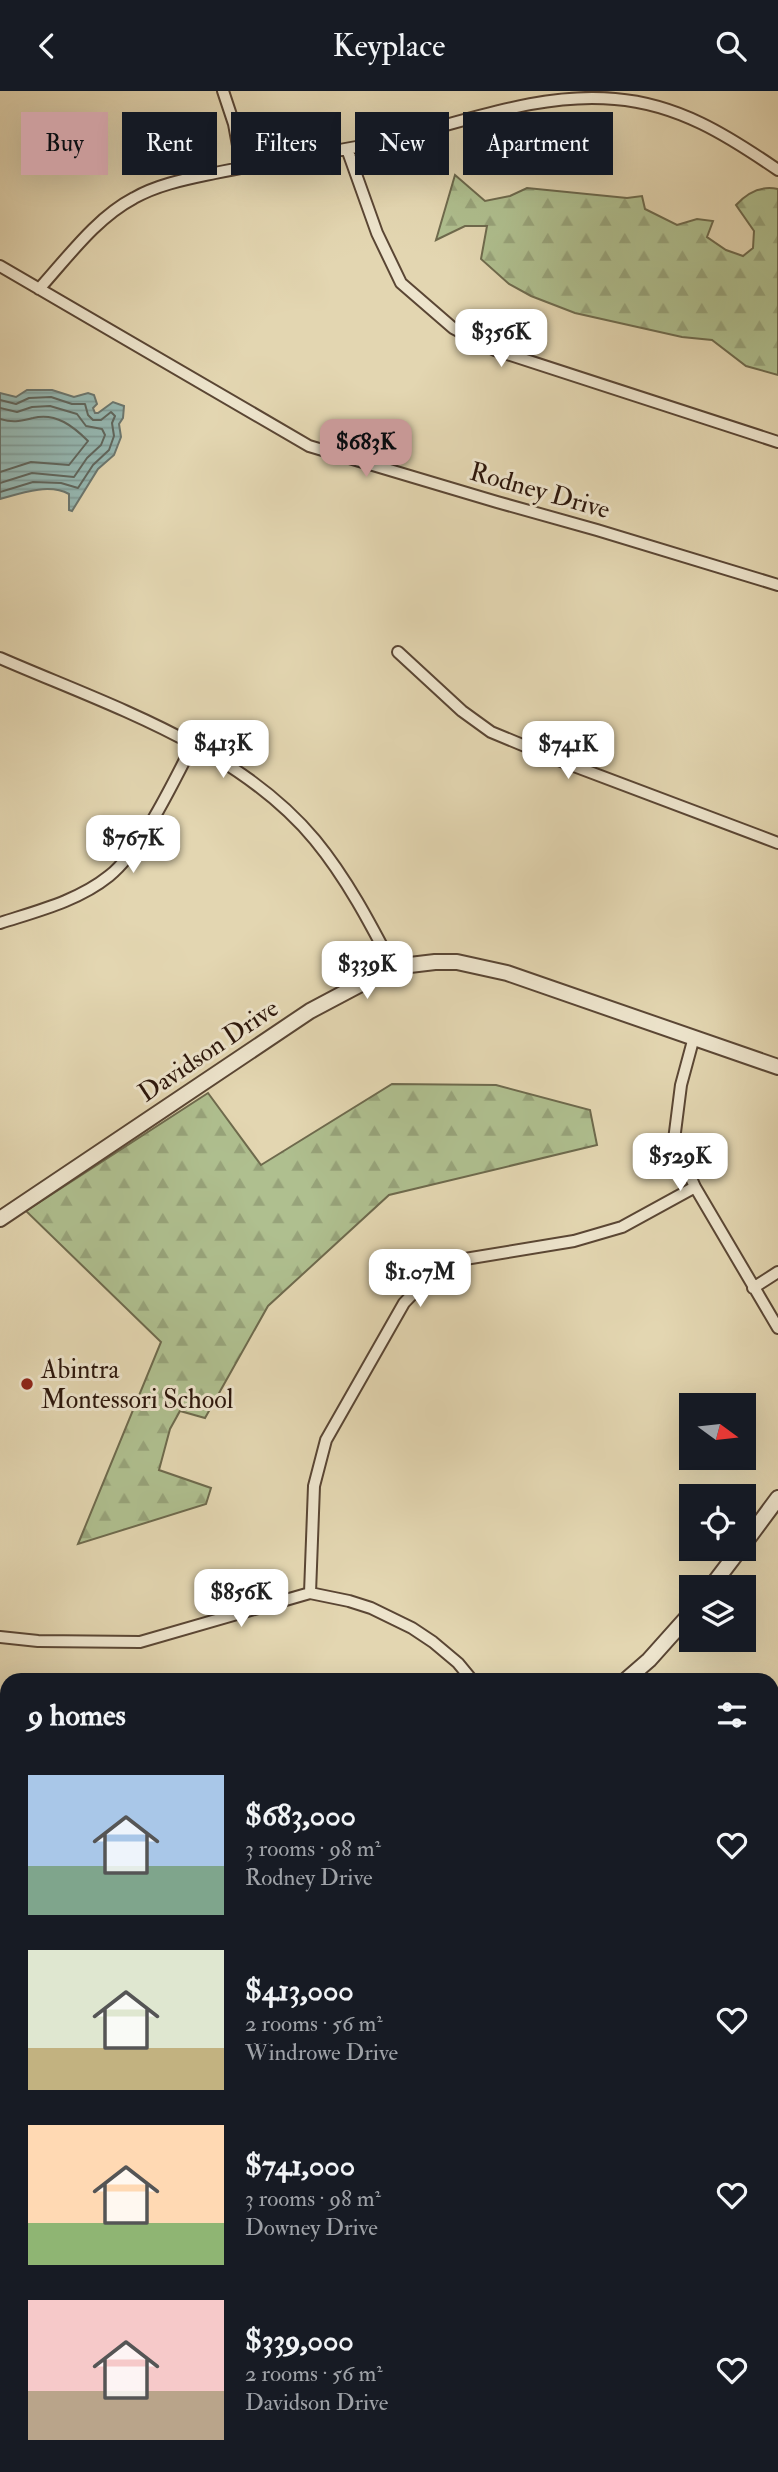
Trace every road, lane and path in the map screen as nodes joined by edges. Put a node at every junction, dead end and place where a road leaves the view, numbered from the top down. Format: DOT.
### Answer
graph roads {
  1 [pos="223,91"];
  2 [pos="231,115"];
  3 [pos="347,149"];
  4 [pos="341,150"];
  5 [pos="231,170"];
  6 [pos="778,170"];
  7 [pos="0,266"];
  8 [pos="39,289"];
  9 [pos="778,442"];
  10 [pos="778,586"];
  11 [pos="398,652"];
  12 [pos="0,658"];
  13 [pos="192,744"];
  14 [pos="778,843"];
  15 [pos="0,923"];
  16 [pos="393,967"];
  17 [pos="694,1037"];
  18 [pos="778,1067"];
  19 [pos="695,1187"];
  20 [pos="0,1219"];
  21 [pos="778,1272"];
  22 [pos="753,1288"];
  23 [pos="778,1328"];
  24 [pos="778,1498"];
  25 [pos="756,1528"];
  26 [pos="731,1561"];
  27 [pos="720,1575"];
  28 [pos="310,1593"];
  29 [pos="679,1626"];
  30 [pos="0,1637"];
  31 [pos="466,1673"];
  32 [pos="634,1673"];
  1 -- 2 [label="street"];
  3 -- 4 [label="street"];
  3 -- 6 [label="street"];
  3 -- 9 [label="street"];
  5 -- 8 [label="street"];
  7 -- 8 [label="street, Rodney Drive"];
  8 -- 10 [label="street, Rodney Drive"];
  11 -- 14 [label="street"];
  12 -- 13 [label="street"];
  13 -- 15 [label="street"];
  13 -- 16 [label="street"];
  16 -- 17 [label="street, Davidson Drive"];
  16 -- 20 [label="street, Davidson Drive"];
  17 -- 18 [label="street, Davidson Drive"];
  17 -- 19 [label="street"];
  19 -- 22 [label="street"];
  19 -- 28 [label="street"];
  21 -- 22 [label="street"];
  22 -- 23 [label="street"];
  24 -- 25 [label="street"];
  26 -- 27 [label="street"];
  28 -- 30 [label="street"];
  28 -- 31 [label="street"];
  29 -- 32 [label="street"];
}
